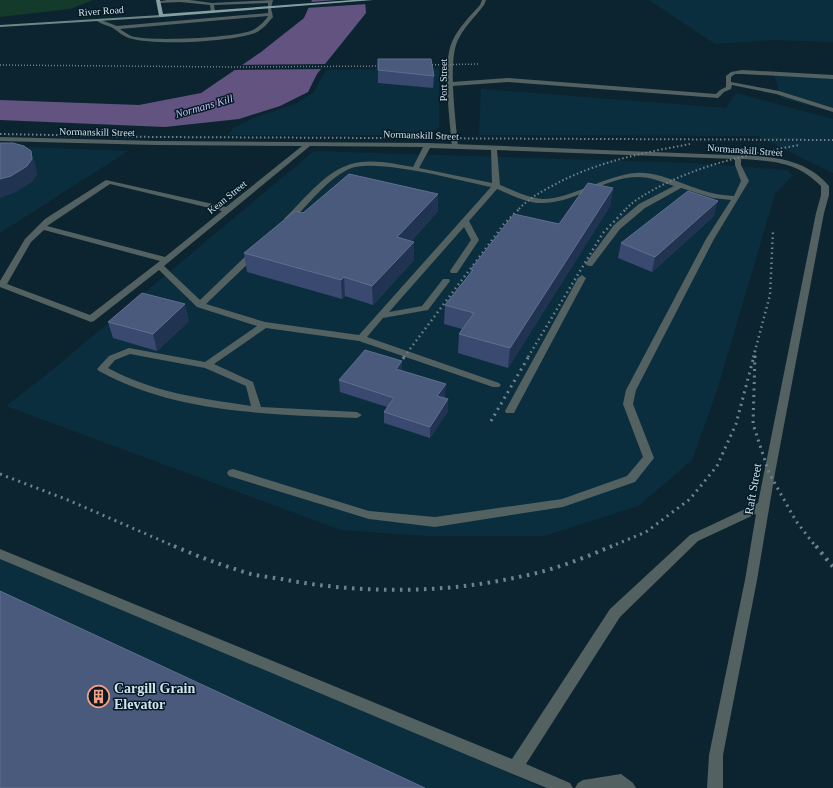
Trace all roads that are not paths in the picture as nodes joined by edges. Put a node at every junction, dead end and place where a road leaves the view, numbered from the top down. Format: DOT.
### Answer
graph roads {
  1 [pos="188,0"];
  2 [pos="371,0"];
  3 [pos="484,0"];
  4 [pos="158,1"];
  5 [pos="182,1"];
  6 [pos="270,3"];
  7 [pos="212,4"];
  8 [pos="213,12"];
  9 [pos="203,13"];
  10 [pos="270,14"];
  11 [pos="161,16"];
  12 [pos="204,20"];
  13 [pos="99,21"];
  14 [pos="0,26"];
  15 [pos="115,28"];
  16 [pos="833,77"];
  17 [pos="728,83"];
  18 [pos="452,84"];
  19 [pos="833,110"];
  20 [pos="0,139"];
  21 [pos="308,144"];
  22 [pos="428,145"];
  23 [pos="455,146"];
  24 [pos="494,148"];
  25 [pos="738,157"];
  26 [pos="415,170"];
  27 [pos="833,181"];
  28 [pos="496,186"];
  29 [pos="679,186"];
  30 [pos="825,191"];
  31 [pos="736,198"];
  32 [pos="226,210"];
  33 [pos="465,221"];
  34 [pos="283,225"];
  35 [pos="43,227"];
  36 [pos="261,246"];
  37 [pos="167,260"];
  38 [pos="589,264"];
  39 [pos="159,266"];
  40 [pos="454,271"];
  41 [pos="582,278"];
  42 [pos="446,281"];
  43 [pos="200,305"];
  44 [pos="381,316"];
  45 [pos="264,325"];
  46 [pos="361,338"];
  47 [pos="206,365"];
  48 [pos="496,385"];
  49 [pos="257,410"];
  50 [pos="510,410"];
  51 [pos="357,415"];
  52 [pos="233,473"];
  53 [pos="764,505"];
  54 [pos="0,554"];
  55 [pos="515,768"];
  56 [pos="564,788"];
  57 [pos="583,788"];
  58 [pos="628,788"];
  59 [pos="715,788"];
  1 -- 5 [label="street"];
  2 -- 6 [label="main road, River Road"];
  3 -- 18 [label="street, Port Street"];
  4 -- 5 [label="street"];
  4 -- 11 [label="main road"];
  5 -- 7 [label="street"];
  6 -- 7 [label="street"];
  6 -- 8 [label="main road, River Road"];
  6 -- 10 [label="street"];
  7 -- 8 [label="street"];
  8 -- 9 [label="main road, River Road"];
  9 -- 11 [label="main road, River Road"];
  9 -- 12 [label="street"];
  10 -- 12 [label="street"];
  10 -- 15 [label="street"];
  11 -- 13 [label="main road, River Road"];
  12 -- 15 [label="street"];
  13 -- 14 [label="main road, River Road"];
  13 -- 15 [label="street"];
  16 -- 17 [label="street"];
  17 -- 18 [label="street"];
  17 -- 19 [label="street"];
  18 -- 23 [label="street, Port Street"];
  20 -- 21 [label="street, Normanskill Street"];
  21 -- 22 [label="street, Normanskill Street"];
  21 -- 32 [label="street, Kean Street"];
  22 -- 23 [label="street, Normanskill Street"];
  22 -- 26 [label="street"];
  23 -- 24 [label="street, Normanskill Street"];
  24 -- 25 [label="street, Normanskill Street"];
  24 -- 28 [label="street"];
  25 -- 30 [label="street, Normanskill Street"];
  25 -- 31 [label="street"];
  26 -- 28 [label="street"];
  26 -- 34 [label="street"];
  27 -- 30 [label="street"];
  28 -- 29 [label="street"];
  28 -- 33 [label="street"];
  29 -- 31 [label="street"];
  29 -- 38 [label="street"];
  30 -- 53 [label="street, Raft Street"];
  31 -- 52 [label="street"];
  32 -- 35 [label="street"];
  32 -- 37 [label="street, Kean Street"];
  33 -- 40 [label="street"];
  33 -- 44 [label="street"];
  35 -- 37 [label="street"];
  35 -- 39 [label="street, Kean Street"];
  36 -- 43 [label="street"];
  37 -- 39 [label="street, Kean Street"];
  39 -- 43 [label="street"];
  41 -- 50 [label="street"];
  42 -- 44 [label="street"];
  43 -- 45 [label="street"];
  44 -- 46 [label="street"];
  45 -- 46 [label="street"];
  45 -- 47 [label="street"];
  46 -- 48 [label="street"];
  47 -- 49 [label="street"];
  47 -- 49 [label="street"];
  49 -- 51 [label="street"];
  53 -- 55 [label="street"];
  53 -- 59 [label="street, Raft Street"];
  54 -- 55 [label="street"];
  55 -- 56 [label="street"];
  57 -- 58 [label="street"];
}
